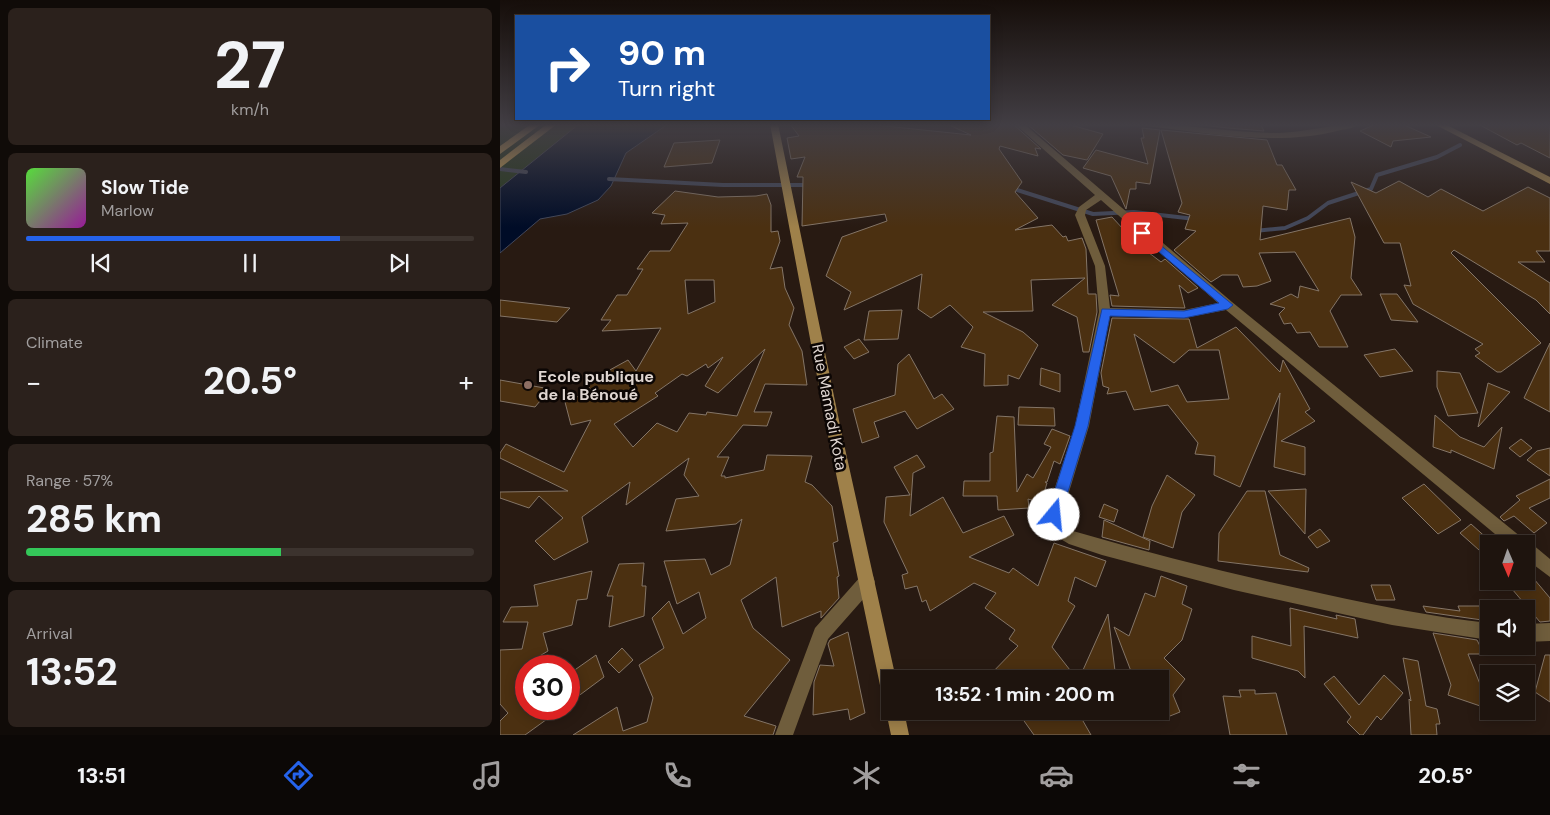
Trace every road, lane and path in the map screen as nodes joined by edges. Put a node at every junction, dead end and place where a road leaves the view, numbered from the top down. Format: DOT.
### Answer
graph roads {
  1 [pos="780,158"];
  2 [pos="1057,158"];
  3 [pos="1505,158"];
  4 [pos="1521,158"];
  5 [pos="1550,173"];
  6 [pos="1550,181"];
  7 [pos="1100,196"];
  8 [pos="1228,305"];
  9 [pos="1105,312"];
  10 [pos="1508,535"];
  11 [pos="1535,556"];
  12 [pos="1550,569"];
  13 [pos="867,582"];
  14 [pos="1480,631"];
  15 [pos="1550,632"];
  16 [pos="1535,633"];
  17 [pos="886,670"];
  18 [pos="897,720"];
  19 [pos="784,735"];
  20 [pos="900,735"];
  1 -- 13 [label="main road, Rue Mamadi Kota"];
  2 -- 7 [label="street"];
  3 -- 6 [label="main road"];
  4 -- 5 [label="main road"];
  7 -- 8 [label="street"];
  7 -- 9 [label="street"];
  8 -- 9 [label="street"];
  8 -- 10 [label="street"];
  9 -- 14 [label="street"];
  11 -- 12 [label="street"];
  13 -- 17 [label="main road, Rue Mamadi Kota"];
  13 -- 19 [label="street"];
  15 -- 16 [label="street"];
  18 -- 20 [label="main road"];
}
